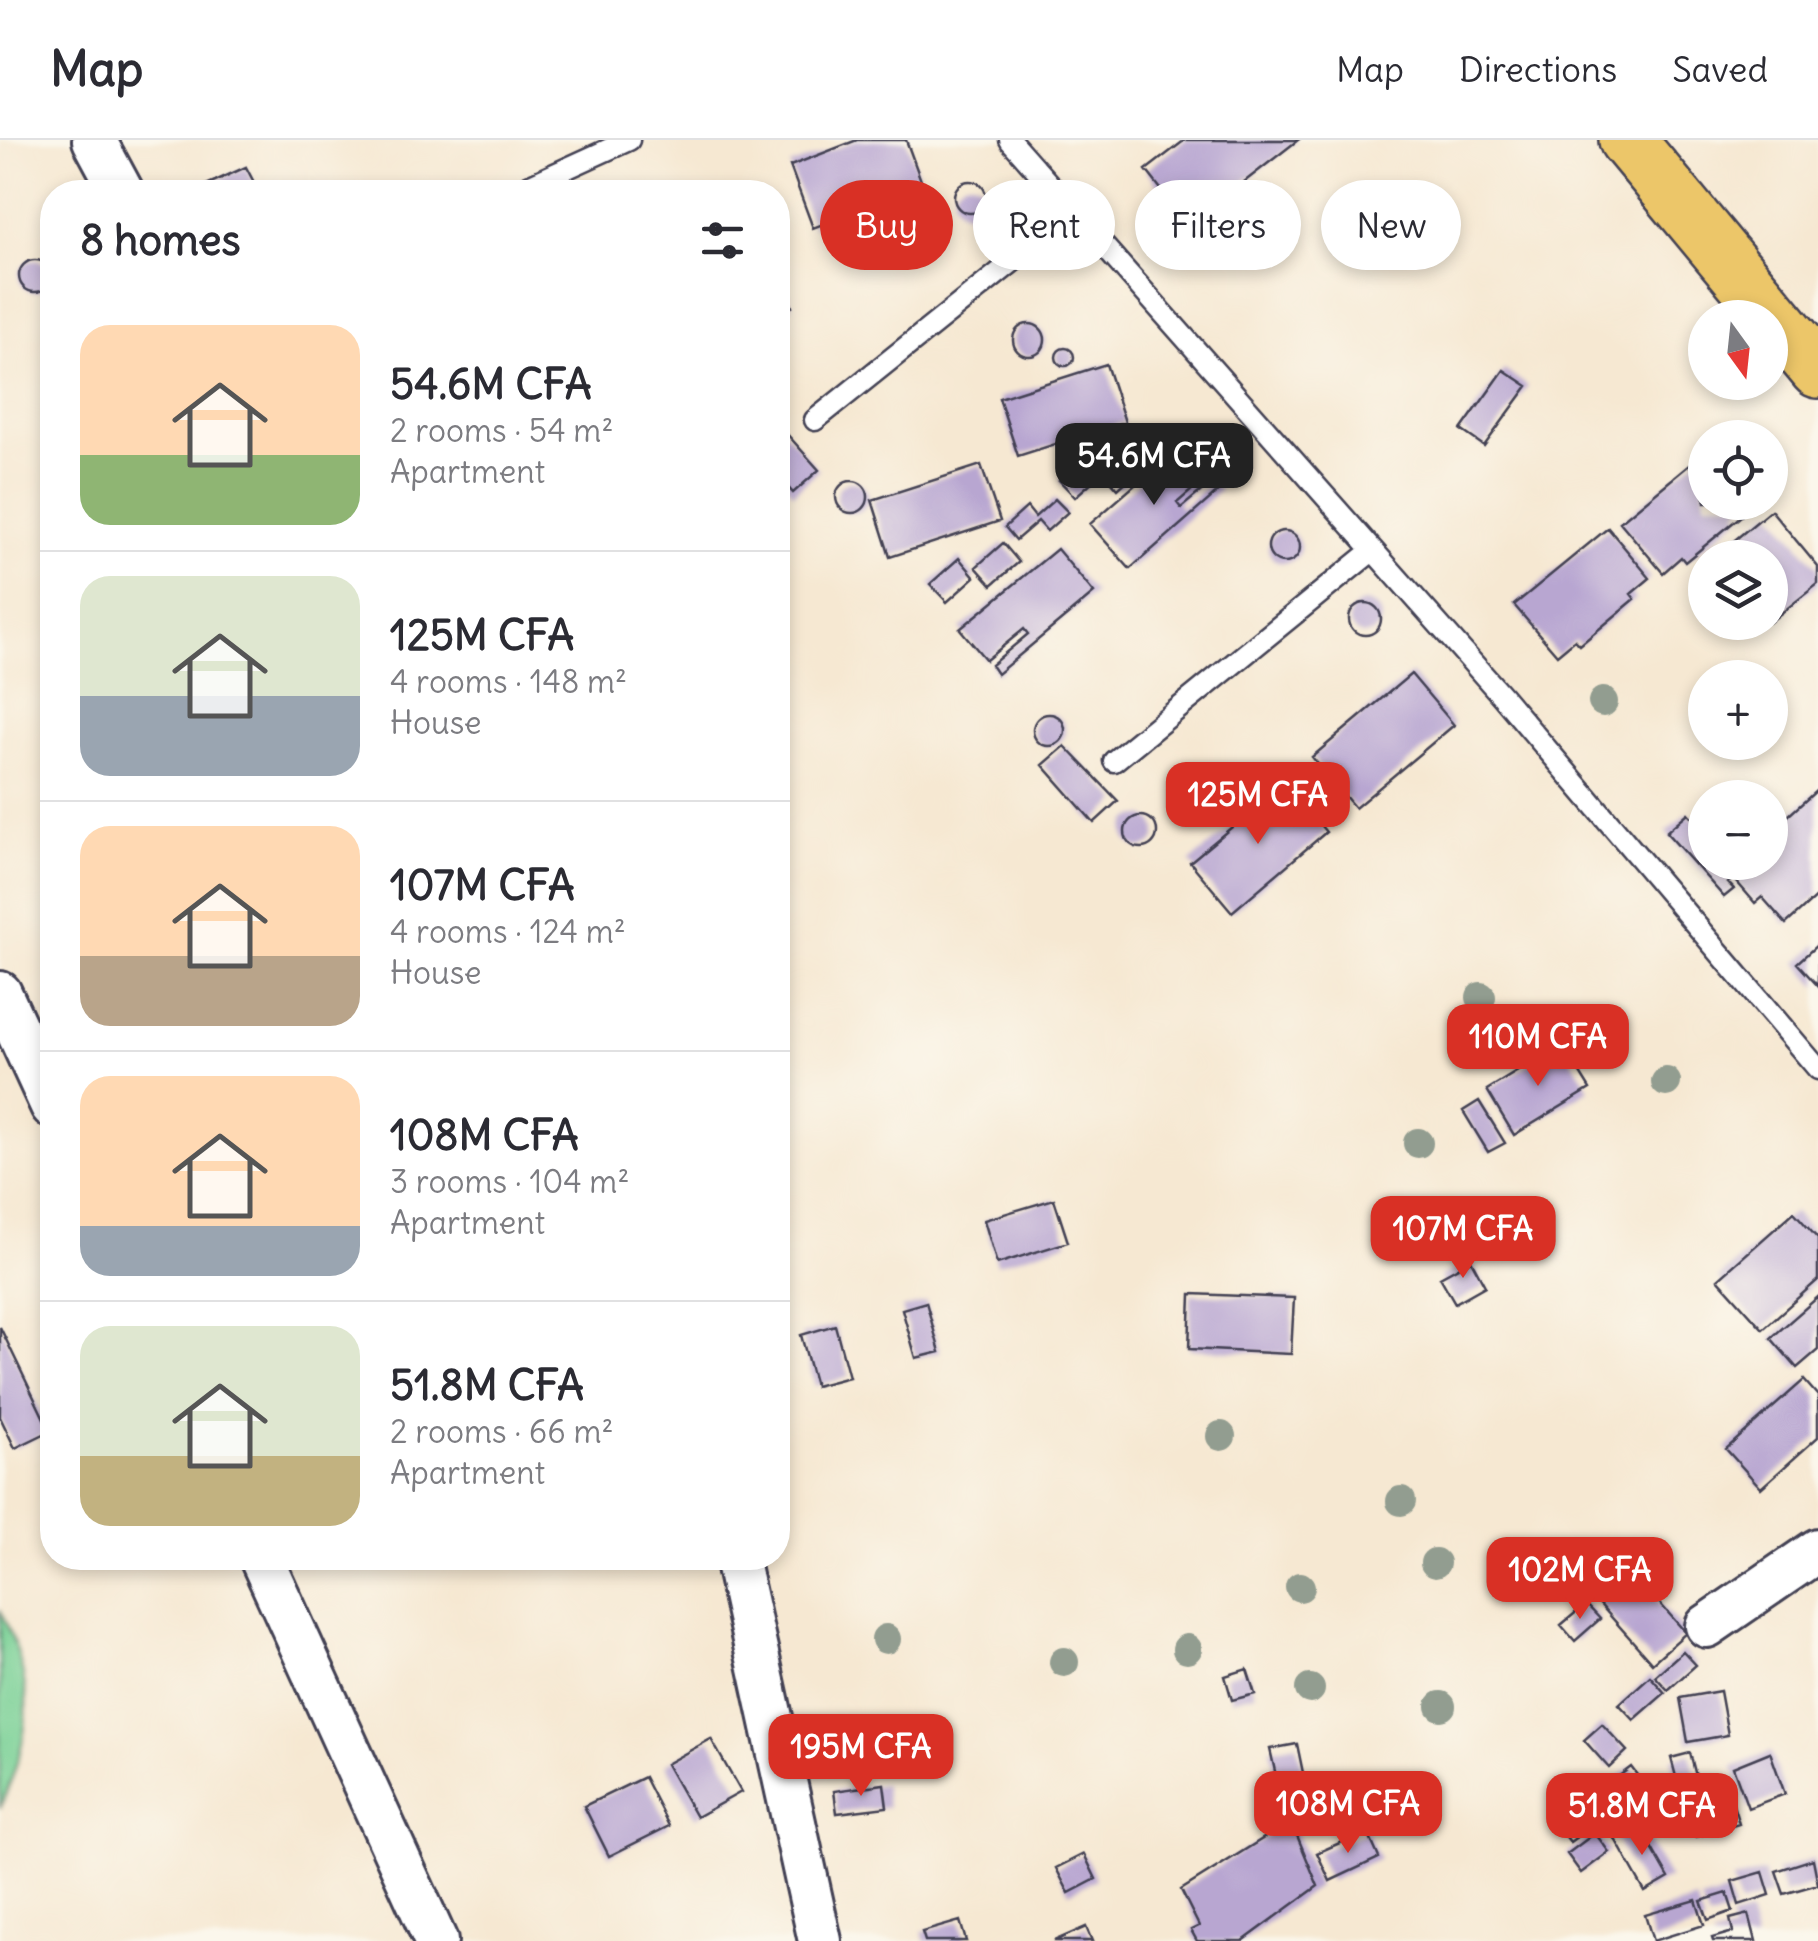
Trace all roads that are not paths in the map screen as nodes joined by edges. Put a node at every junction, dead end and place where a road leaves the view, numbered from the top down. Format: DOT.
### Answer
graph roads {
  1 [pos="94,140"];
  2 [pos="629,140"];
  3 [pos="1010,140"];
  4 [pos="1627,140"];
  5 [pos="116,180"];
  6 [pos="541,180"];
  7 [pos="1044,180"];
  8 [pos="1115,262"];
  9 [pos="1002,270"];
  10 [pos="1818,370"];
  11 [pos="816,420"];
  12 [pos="1372,552"];
  13 [pos="1114,761"];
  14 [pos="0,992"];
  15 [pos="1818,1069"];
  16 [pos="40,1080"];
  17 [pos="1818,1550"];
  18 [pos="266,1570"];
  19 [pos="739,1570"];
  20 [pos="1707,1626"];
  21 [pos="436,1941"];
  22 [pos="820,1941"];
  1 -- 5 [label="street"];
  2 -- 6 [label="lane"];
  3 -- 7 [label="lane"];
  4 -- 10 [label="highway"];
  8 -- 12 [label="lane"];
  9 -- 11 [label="lane"];
  12 -- 13 [label="lane"];
  12 -- 15 [label="lane"];
  14 -- 16 [label="street"];
  17 -- 20 [label="street"];
  18 -- 21 [label="street"];
  19 -- 22 [label="street"];
}
